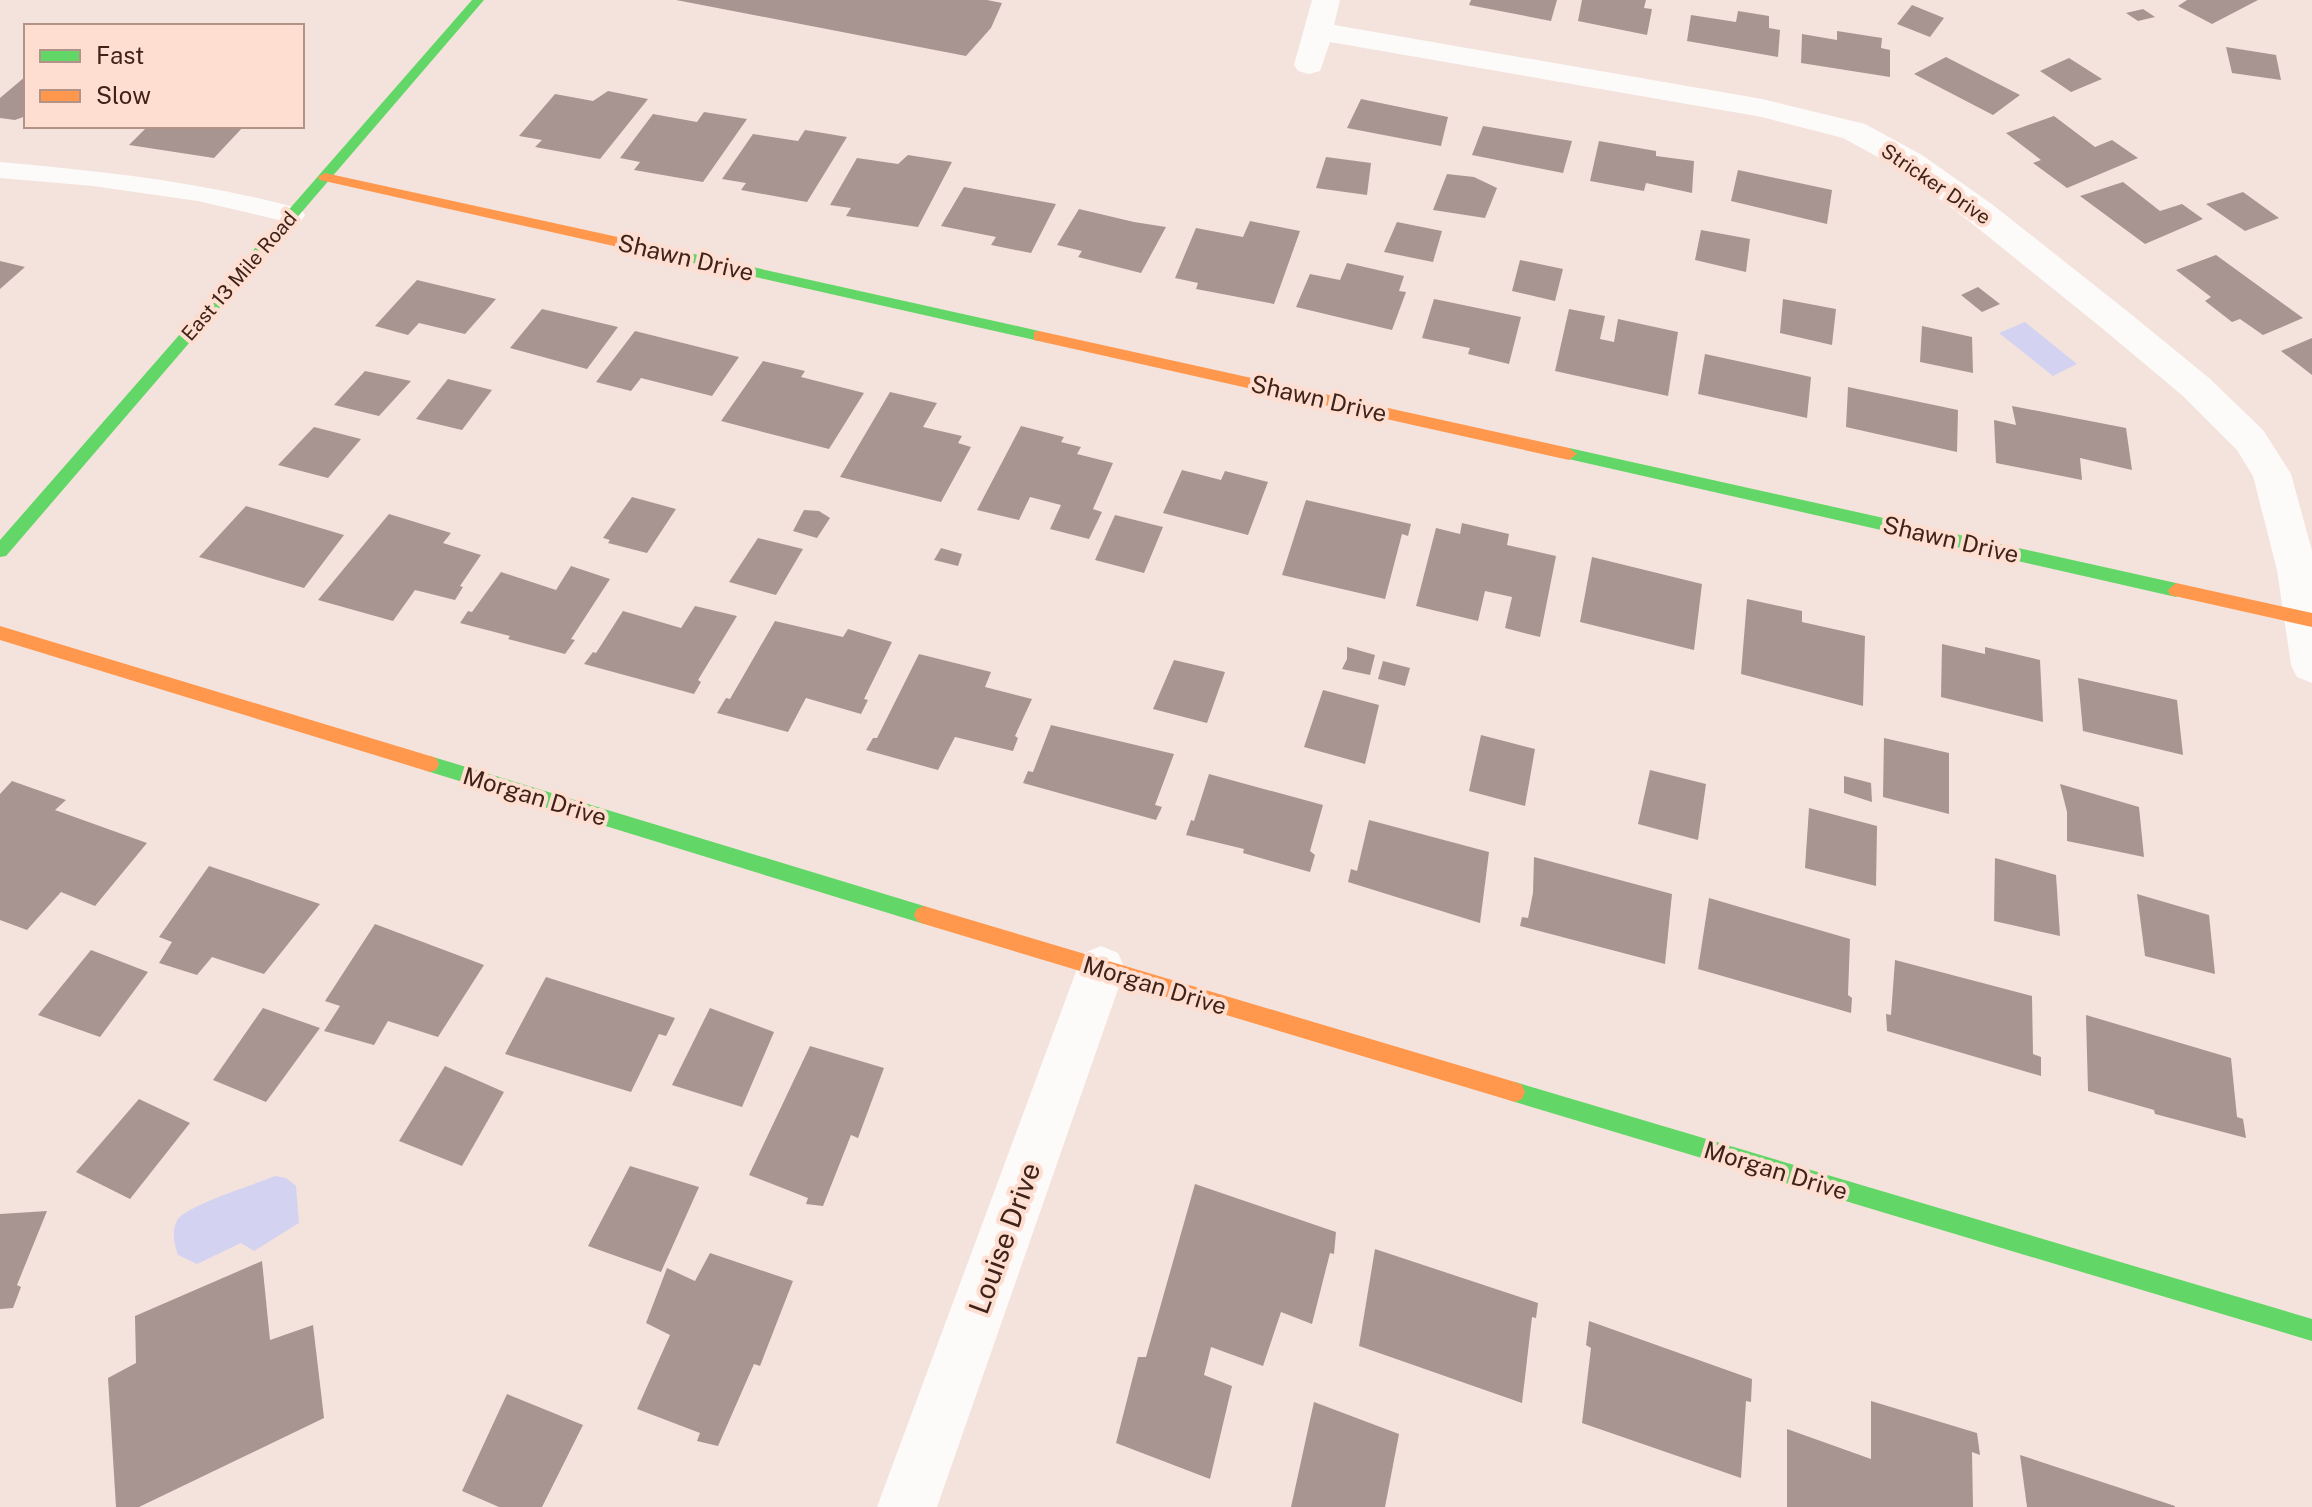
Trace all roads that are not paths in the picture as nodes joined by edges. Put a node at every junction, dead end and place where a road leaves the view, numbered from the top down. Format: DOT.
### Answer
graph roads {
  1 [pos="478,0"];
  2 [pos="1322,16"];
  3 [pos="1309,65"];
  4 [pos="0,170"];
  5 [pos="325,177"];
  6 [pos="292,215"];
  7 [pos="5,539"];
  8 [pos="2309,619"];
  9 [pos="0,633"];
  10 [pos="2312,665"];
  11 [pos="1101,969"];
  12 [pos="2312,1330"];
  13 [pos="907,1507"];
  1 -- 5 [label="street, East 13 Mile Road"];
  2 -- 3 [label="street"];
  2 -- 8 [label="street, Stricker Drive"];
  4 -- 6 [label="lane"];
  5 -- 6 [label="street, East 13 Mile Road"];
  5 -- 8 [label="street, Shawn Drive"];
  6 -- 7 [label="street, East 13 Mile Road"];
  8 -- 10 [label="street, Stricker Drive"];
  9 -- 11 [label="street, Morgan Drive"];
  11 -- 12 [label="street, Morgan Drive"];
  11 -- 13 [label="street, Louise Drive"];
}
